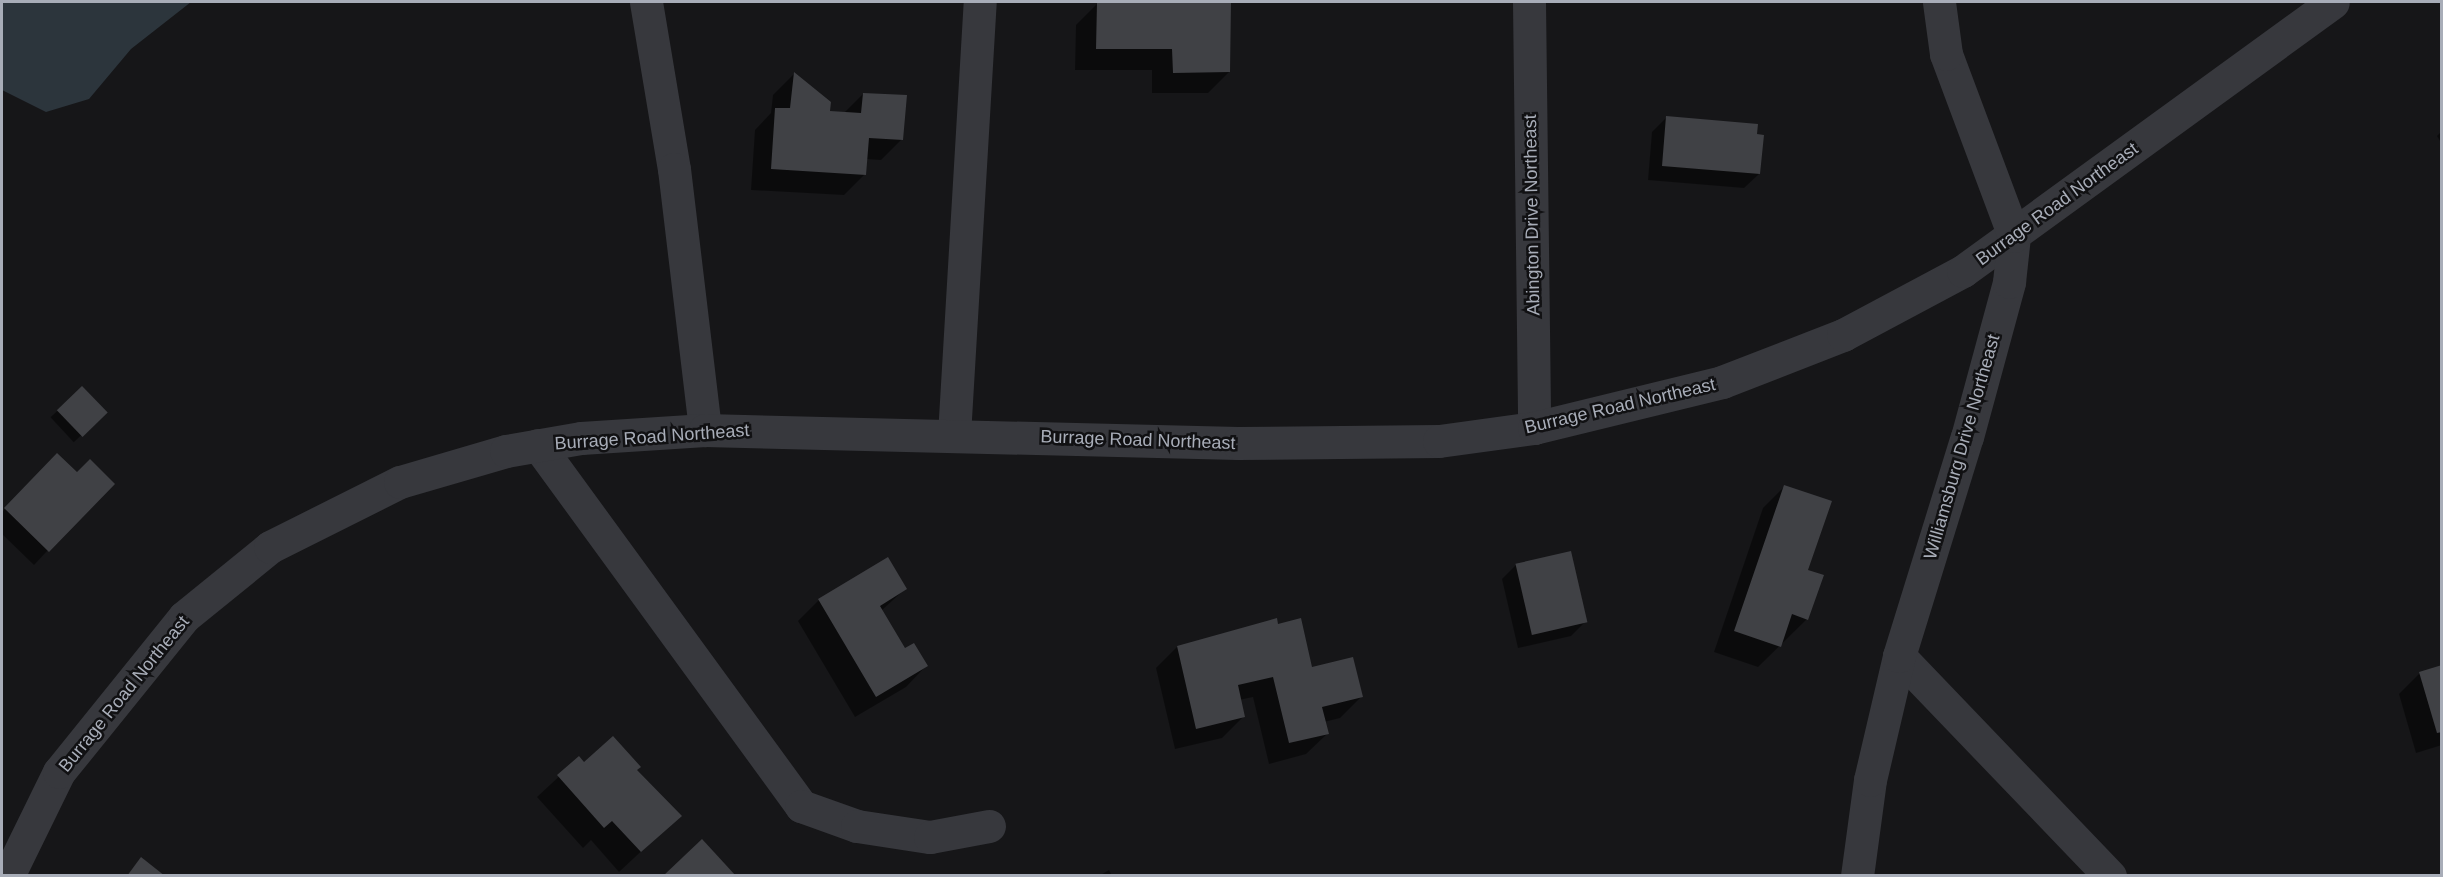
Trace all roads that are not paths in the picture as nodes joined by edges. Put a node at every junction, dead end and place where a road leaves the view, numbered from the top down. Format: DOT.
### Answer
graph roads {
  1 [pos="646,2"];
  2 [pos="980,2"];
  3 [pos="1529,2"];
  4 [pos="1939,2"];
  5 [pos="2334,2"];
  6 [pos="2014,236"];
  7 [pos="1534,428"];
  8 [pos="705,430"];
  9 [pos="954,435"];
  10 [pos="538,445"];
  11 [pos="1899,656"];
  12 [pos="989,826"];
  13 [pos="8,876"];
  14 [pos="1857,876"];
  15 [pos="2110,876"];
  1 -- 8 [label="street"];
  2 -- 9 [label="street"];
  3 -- 7 [label="street, Abington Drive Northeast"];
  4 -- 6 [label="street"];
  5 -- 6 [label="street, Burrage Road Northeast"];
  6 -- 7 [label="street, Burrage Road Northeast"];
  6 -- 11 [label="street, Williamsburg Drive Northeast"];
  7 -- 9 [label="street, Burrage Road Northeast"];
  8 -- 9 [label="street, Burrage Road Northeast"];
  8 -- 10 [label="street, Burrage Road Northeast"];
  10 -- 12 [label="street"];
  10 -- 13 [label="street, Burrage Road Northeast"];
  11 -- 14 [label="street, Williamsburg Drive Northeast"];
  11 -- 15 [label="street"];
}
